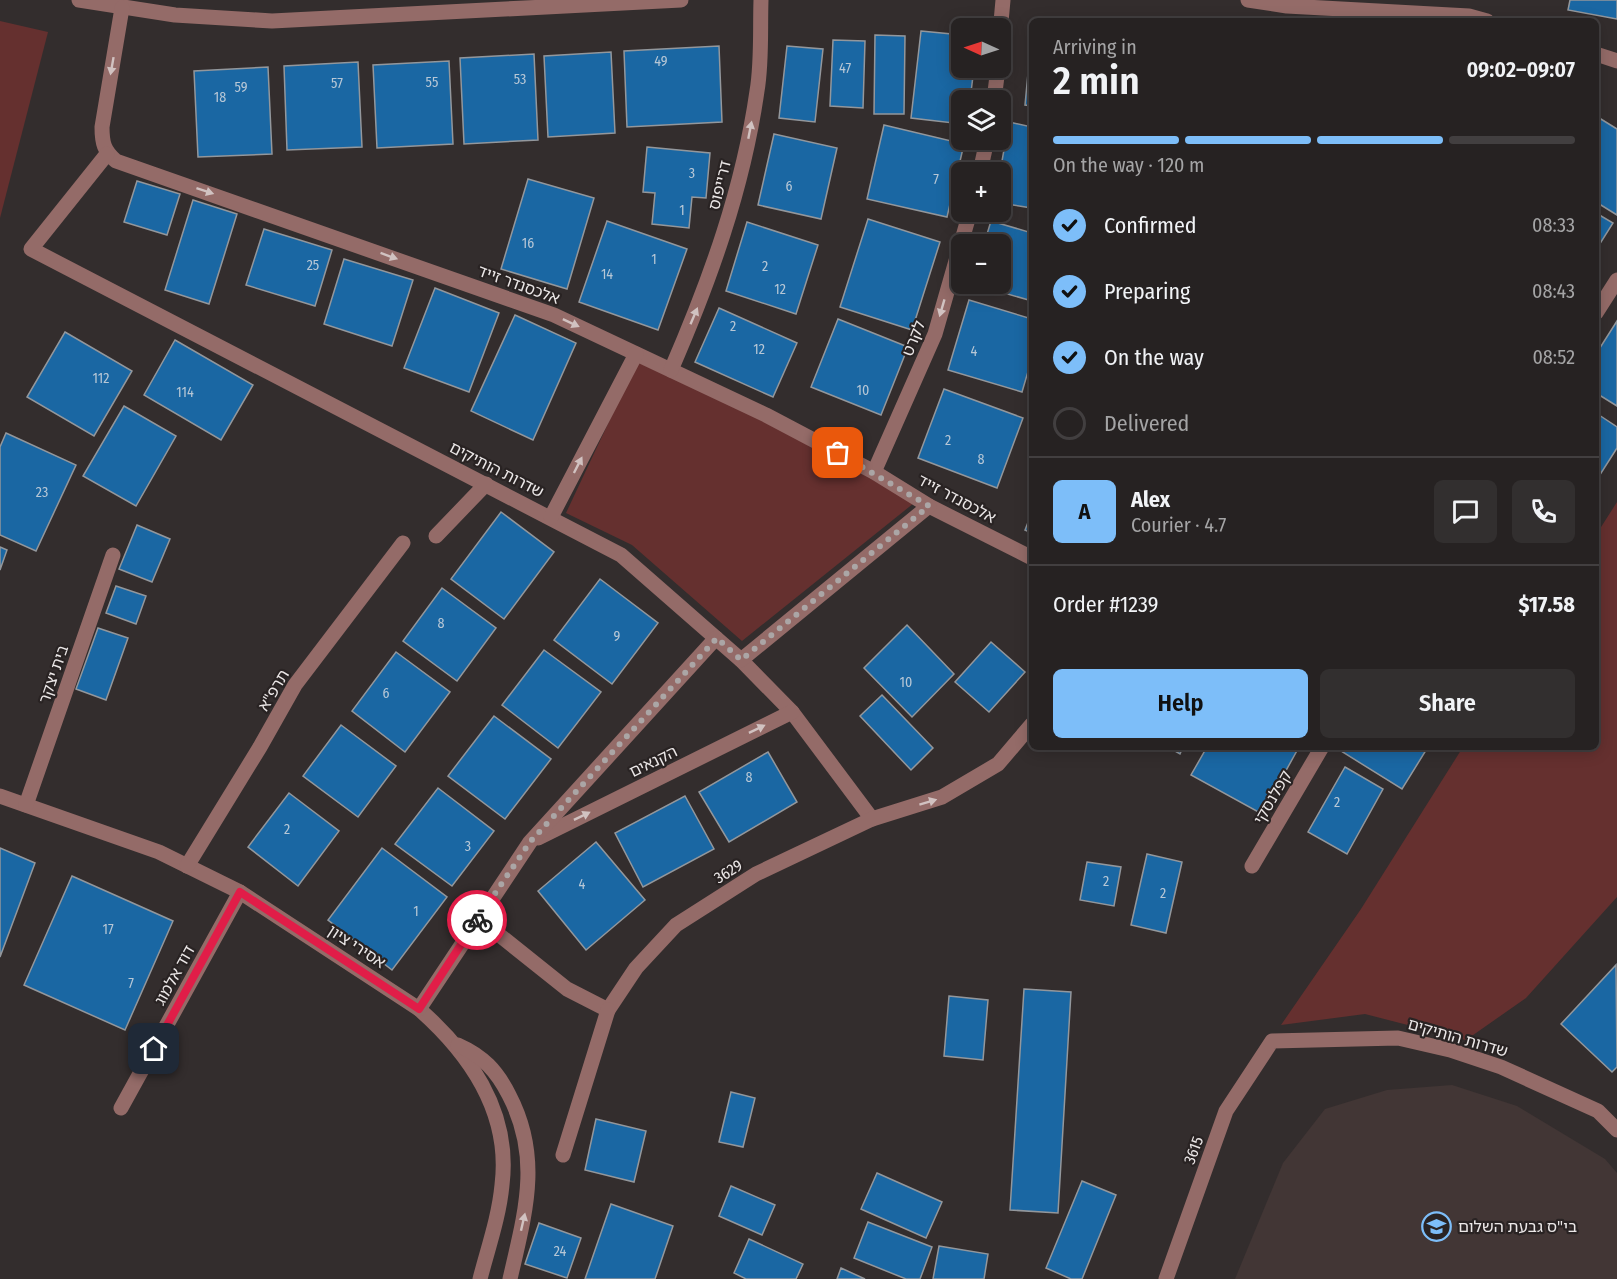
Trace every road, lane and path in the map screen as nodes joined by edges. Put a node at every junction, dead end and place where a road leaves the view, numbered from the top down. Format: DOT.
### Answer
graph roads {
  1 [pos="79,0"];
  2 [pos="681,0"];
  3 [pos="761,0"];
  4 [pos="1003,0"];
  5 [pos="1248,0"];
  6 [pos="122,8"];
  7 [pos="1001,18"];
  8 [pos="1476,18"];
  9 [pos="1599,55"];
  10 [pos="1617,61"];
  11 [pos="107,154"];
  12 [pos="967,222"];
  13 [pos="1617,279"];
  14 [pos="1599,308"];
  15 [pos="636,354"];
  16 [pos="671,370"];
  17 [pos="874,472"];
  18 [pos="486,484"];
  19 [pos="929,506"];
  20 [pos="551,517"];
  21 [pos="436,536"];
  22 [pos="403,543"];
  23 [pos="113,555"];
  24 [pos="1029,556"];
  25 [pos="717,638"];
  26 [pos="741,660"];
  27 [pos="792,712"];
  28 [pos="1029,728"];
  29 [pos="1320,750"];
  30 [pos="0,795"];
  31 [pos="26,805"];
  32 [pos="872,819"];
  33 [pos="530,842"];
  34 [pos="187,866"];
  35 [pos="1252,866"];
  36 [pos="240,892"];
  37 [pos="478,918"];
  38 [pos="419,1009"];
  39 [pos="608,1010"];
  40 [pos="1272,1041"];
  41 [pos="457,1044"];
  42 [pos="121,1108"];
  43 [pos="1617,1130"];
  44 [pos="563,1155"];
  45 [pos="480,1279"];
  46 [pos="510,1279"];
  47 [pos="1166,1279"];
  1 -- 6 [label="street"];
  2 -- 6 [label="street"];
  16 -- 3 [label="street, דרייפוס, one-way"];
  4 -- 7 [label="street"];
  5 -- 8 [label="street"];
  6 -- 11 [label="street, one-way"];
  9 -- 10 [label="street"];
  11 -- 15 [label="street, אלכסנדר זייד, one-way"];
  11 -- 18 [label="street, שדרות הותיקים"];
  12 -- 17 [label="street, לקרט, one-way"];
  13 -- 14 [label="street"];
  15 -- 16 [label="street, אלכסנדר זייד"];
  20 -- 15 [label="street, one-way"];
  16 -- 17 [label="street, אלכסנדר זייד"];
  17 -- 19 [label="street, אלכסנדר זייד"];
  18 -- 20 [label="street, שדרות הותיקים"];
  18 -- 21 [label="street"];
  19 -- 24 [label="street, אלכסנדר זייד"];
  19 -- 26 [label="street"];
  20 -- 25 [label="street, שדרות הותיקים"];
  22 -- 34 [label="street, תרפ\"א"];
  23 -- 31 [label="street, בית יצקר"];
  25 -- 26 [label="street, שדרות הותיקים"];
  25 -- 33 [label="street, הקנאים"];
  26 -- 27 [label="street, שדרות הותיקים"];
  27 -- 32 [label="street, שדרות הותיקים"];
  33 -- 27 [label="street, הקנאים, one-way"];
  32 -- 28 [label="street, 3629, one-way"];
  29 -- 35 [label="street, קפלנסקי"];
  30 -- 31 [label="street, אסירי ציון"];
  31 -- 34 [label="street, אסירי ציון"];
  32 -- 39 [label="street, 3629"];
  33 -- 37 [label="street, הקנאים"];
  34 -- 36 [label="street, אסירי ציון"];
  36 -- 38 [label="street, אסירי ציון"];
  36 -- 42 [label="street, דוד אלמוג"];
  37 -- 38 [label="street, הקנאים"];
  37 -- 39 [label="street"];
  38 -- 41 [label="street, אסירי ציון"];
  39 -- 44 [label="street, 3629"];
  40 -- 43 [label="street, שדרות הותיקים"];
  40 -- 47 [label="street, 3615"];
  41 -- 45 [label="street, אסירי ציון"];
  46 -- 41 [label="street, one-way"];
}
